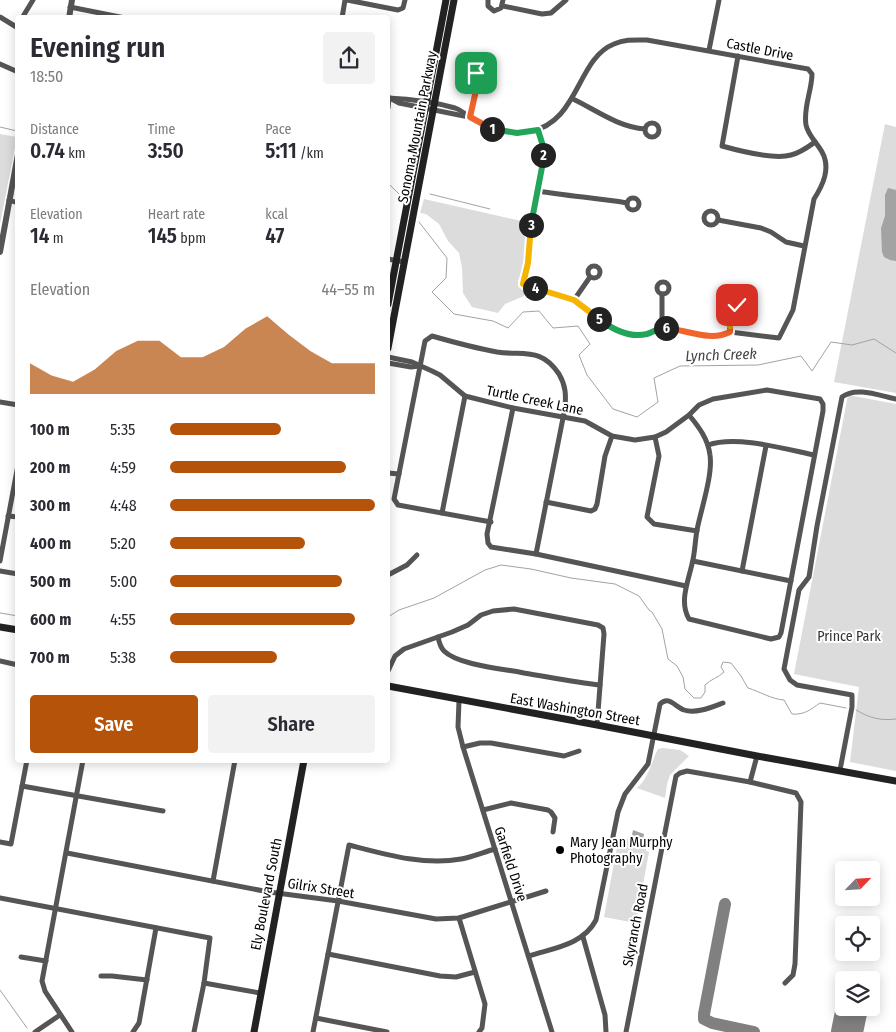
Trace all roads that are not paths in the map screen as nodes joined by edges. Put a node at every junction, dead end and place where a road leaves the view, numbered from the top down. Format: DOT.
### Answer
graph roads {
  1 [pos="33,0"];
  2 [pos="346,0"];
  3 [pos="405,0"];
  4 [pos="446,0"];
  5 [pos="454,0"];
  6 [pos="488,0"];
  7 [pos="566,0"];
  8 [pos="719,0"];
  9 [pos="71,3"];
  10 [pos="503,3"];
  11 [pos="24,15"];
  12 [pos="114,15"];
  13 [pos="343,15"];
  14 [pos="0,17"];
  15 [pos="15,25"];
  16 [pos="709,50"];
  17 [pos="738,56"];
  18 [pos="0,64"];
  19 [pos="15,71"];
  20 [pos="479,77"];
  21 [pos="390,98"];
  22 [pos="573,99"];
  23 [pos="430,106"];
  24 [pos="470,117"];
  25 [pos="644,129"];
  26 [pos="538,130"];
  27 [pos="815,142"];
  28 [pos="15,169"];
  29 [pos="538,191"];
  30 [pos="9,200"];
  31 [pos="15,202"];
  32 [pos="627,203"];
  33 [pos="718,220"];
  34 [pos="804,246"];
  35 [pos="0,252"];
  36 [pos="390,260"];
  37 [pos="396,261"];
  38 [pos="404,262"];
  39 [pos="590,277"];
  40 [pos="390,293"];
  41 [pos="662,294"];
  42 [pos="574,300"];
  43 [pos="731,306"];
  44 [pos="662,327"];
  45 [pos="730,332"];
  46 [pos="390,337"];
  47 [pos="390,357"];
  48 [pos="390,363"];
  49 [pos="420,366"];
  50 [pos="465,396"];
  51 [pos="896,399"];
  52 [pos="0,402"];
  53 [pos="15,404"];
  54 [pos="513,408"];
  55 [pos="689,415"];
  56 [pos="563,416"];
  57 [pos="612,436"];
  58 [pos="655,437"];
  59 [pos="708,445"];
  60 [pos="766,446"];
  61 [pos="814,455"];
  62 [pos="390,472"];
  63 [pos="399,474"];
  64 [pos="15,480"];
  65 [pos="546,502"];
  66 [pos="442,513"];
  67 [pos="8,516"];
  68 [pos="15,517"];
  69 [pos="491,522"];
  70 [pos="697,531"];
  71 [pos="536,554"];
  72 [pos="417,555"];
  73 [pos="0,561"];
  74 [pos="692,561"];
  75 [pos="0,571"];
  76 [pos="742,571"];
  77 [pos="15,574"];
  78 [pos="390,574"];
  79 [pos="791,581"];
  80 [pos="686,586"];
  81 [pos="0,627"];
  82 [pos="15,630"];
  83 [pos="438,637"];
  84 [pos="0,662"];
  85 [pos="15,664"];
  86 [pos="390,667"];
  87 [pos="600,685"];
  88 [pos="390,686"];
  89 [pos="459,700"];
  90 [pos="723,703"];
  91 [pos="597,725"];
  92 [pos="654,736"];
  93 [pos="463,748"];
  94 [pos="579,751"];
  95 [pos="757,756"];
  96 [pos="26,763"];
  97 [pos="82,763"];
  98 [pos="233,763"];
  99 [pos="303,763"];
  100 [pos="840,770"];
  101 [pos="896,781"];
  102 [pos="750,782"];
  103 [pos="22,786"];
  104 [pos="76,796"];
  105 [pos="482,810"];
  106 [pos="163,811"];
  107 [pos="553,832"];
  108 [pos="0,842"];
  109 [pos="495,849"];
  110 [pos="67,854"];
  111 [pos="213,881"];
  112 [pos="546,891"];
  113 [pos="279,893"];
  114 [pos="0,898"];
  115 [pos="338,901"];
  116 [pos="512,902"];
  117 [pos="56,908"];
  118 [pos="458,918"];
  119 [pos="156,928"];
  120 [pos="583,937"];
  121 [pos="328,954"];
  122 [pos="529,956"];
  123 [pos="21,957"];
  124 [pos="46,961"];
  125 [pos="475,972"];
  126 [pos="101,976"];
  127 [pos="147,980"];
  128 [pos="204,983"];
  129 [pos="786,983"];
  130 [pos="260,993"];
  131 [pos="60,1015"];
  132 [pos="316,1018"];
  133 [pos="35,1032"];
  134 [pos="72,1032"];
  135 [pos="133,1032"];
  136 [pos="194,1032"];
  137 [pos="254,1032"];
  138 [pos="313,1032"];
  139 [pos="388,1032"];
  140 [pos="478,1032"];
  141 [pos="552,1032"];
  142 [pos="606,1032"];
  143 [pos="626,1032"];
  1 -- 11 [label="street"];
  2 -- 3 [label="street"];
  2 -- 13 [label="street"];
  4 -- 23 [label="main road, Sonoma Mountain Parkway"];
  5 -- 23 [label="main road, Sonoma Mountain Parkway"];
  6 -- 10 [label="street"];
  7 -- 10 [label="street"];
  8 -- 16 [label="street"];
  9 -- 12 [label="street"];
  14 -- 15 [label="street"];
  16 -- 17 [label="street, Castle Drive"];
  16 -- 22 [label="street, Castle Drive"];
  17 -- 27 [label="street, Castle Drive"];
  17 -- 27 [label="street"];
  18 -- 19 [label="street"];
  20 -- 24 [label="street"];
  21 -- 23 [label="street"];
  22 -- 25 [label="street"];
  22 -- 26 [label="street, Castle Drive"];
  23 -- 24 [label="street"];
  23 -- 37 [label="main road, Sonoma Mountain Parkway"];
  23 -- 38 [label="main road, Sonoma Mountain Parkway"];
  24 -- 26 [label="street"];
  26 -- 29 [label="street"];
  27 -- 34 [label="street, Castle Drive"];
  28 -- 30 [label="street"];
  29 -- 32 [label="street"];
  29 -- 42 [label="street"];
  30 -- 31 [label="street"];
  30 -- 35 [label="street"];
  33 -- 34 [label="street"];
  34 -- 45 [label="street, Castle Drive"];
  36 -- 37 [label="street"];
  37 -- 38 [label="street"];
  37 -- 40 [label="main road, Sonoma Mountain Parkway"];
  38 -- 46 [label="main road, Sonoma Mountain Parkway"];
  39 -- 42 [label="street"];
  41 -- 44 [label="street"];
  42 -- 44 [label="street"];
  43 -- 45 [label="street"];
  44 -- 45 [label="street"];
  47 -- 49 [label="street, Turtle Creek Lane"];
  48 -- 49 [label="street, Turtle Creek Lane"];
  49 -- 50 [label="street, Turtle Creek Lane"];
  49 -- 56 [label="street"];
  49 -- 63 [label="street"];
  50 -- 54 [label="street, Turtle Creek Lane"];
  50 -- 66 [label="street"];
  51 -- 100 [label="street"];
  52 -- 53 [label="street"];
  54 -- 56 [label="street, Turtle Creek Lane"];
  54 -- 69 [label="street"];
  55 -- 58 [label="street, Turtle Creek Lane"];
  55 -- 59 [label="street"];
  55 -- 61 [label="street, Turtle Creek Lane"];
  56 -- 57 [label="street, Turtle Creek Lane"];
  56 -- 65 [label="street"];
  57 -- 58 [label="street, Turtle Creek Lane"];
  57 -- 65 [label="street"];
  58 -- 70 [label="street"];
  59 -- 60 [label="street"];
  59 -- 70 [label="street"];
  60 -- 61 [label="street"];
  60 -- 76 [label="street"];
  61 -- 79 [label="street"];
  62 -- 63 [label="street"];
  63 -- 66 [label="street"];
  64 -- 67 [label="street"];
  65 -- 71 [label="street"];
  66 -- 69 [label="street"];
  67 -- 68 [label="street"];
  67 -- 73 [label="street"];
  69 -- 71 [label="street"];
  70 -- 74 [label="street"];
  71 -- 80 [label="street"];
  72 -- 78 [label="street"];
  74 -- 76 [label="street"];
  74 -- 80 [label="street"];
  75 -- 77 [label="street"];
  76 -- 79 [label="street"];
  79 -- 80 [label="street"];
  81 -- 82 [label="main road"];
  83 -- 86 [label="street"];
  83 -- 87 [label="street"];
  83 -- 87 [label="street"];
  84 -- 85 [label="street"];
  87 -- 91 [label="street"];
  88 -- 89 [label="main road, East Washington Street"];
  89 -- 91 [label="main road, East Washington Street"];
  89 -- 93 [label="street, Garfield Drive"];
  90 -- 92 [label="street"];
  91 -- 92 [label="main road, East Washington Street"];
  92 -- 95 [label="main road, East Washington Street"];
  92 -- 120 [label="street"];
  93 -- 94 [label="street"];
  93 -- 105 [label="street, Garfield Drive"];
  95 -- 100 [label="main road, East Washington Street"];
  95 -- 102 [label="street"];
  96 -- 103 [label="street"];
  97 -- 104 [label="street"];
  98 -- 111 [label="street"];
  99 -- 113 [label="main road, Ely Boulevard South"];
  100 -- 101 [label="main road, East Washington Street"];
  102 -- 129 [label="street"];
  102 -- 143 [label="street, Skyranch Road"];
  103 -- 104 [label="street"];
  103 -- 108 [label="street"];
  104 -- 106 [label="street"];
  104 -- 110 [label="street"];
  105 -- 107 [label="street"];
  105 -- 109 [label="street, Garfield Drive"];
  109 -- 115 [label="street"];
  109 -- 116 [label="street, Garfield Drive"];
  110 -- 111 [label="street, Gilrix Street"];
  110 -- 117 [label="street"];
  111 -- 113 [label="street, Gilrix Street"];
  112 -- 116 [label="street, Gilrix Street"];
  113 -- 115 [label="street, Gilrix Street"];
  113 -- 130 [label="main road, Ely Boulevard South"];
  114 -- 117 [label="street"];
  115 -- 118 [label="street, Gilrix Street"];
  115 -- 121 [label="street"];
  116 -- 118 [label="street, Gilrix Street"];
  116 -- 122 [label="street, Garfield Drive"];
  117 -- 119 [label="street"];
  117 -- 124 [label="street"];
  118 -- 125 [label="street"];
  119 -- 127 [label="street"];
  119 -- 128 [label="street"];
  120 -- 122 [label="street"];
  120 -- 142 [label="street"];
  121 -- 125 [label="street"];
  121 -- 132 [label="street"];
  122 -- 141 [label="street, Garfield Drive"];
  123 -- 124 [label="street"];
  124 -- 131 [label="street"];
  125 -- 140 [label="street"];
  126 -- 127 [label="street"];
  127 -- 135 [label="street"];
  128 -- 130 [label="street"];
  128 -- 136 [label="street"];
  130 -- 137 [label="main road, Ely Boulevard South"];
  131 -- 133 [label="street"];
  131 -- 134 [label="street"];
  132 -- 138 [label="street"];
  132 -- 139 [label="street"];
}
